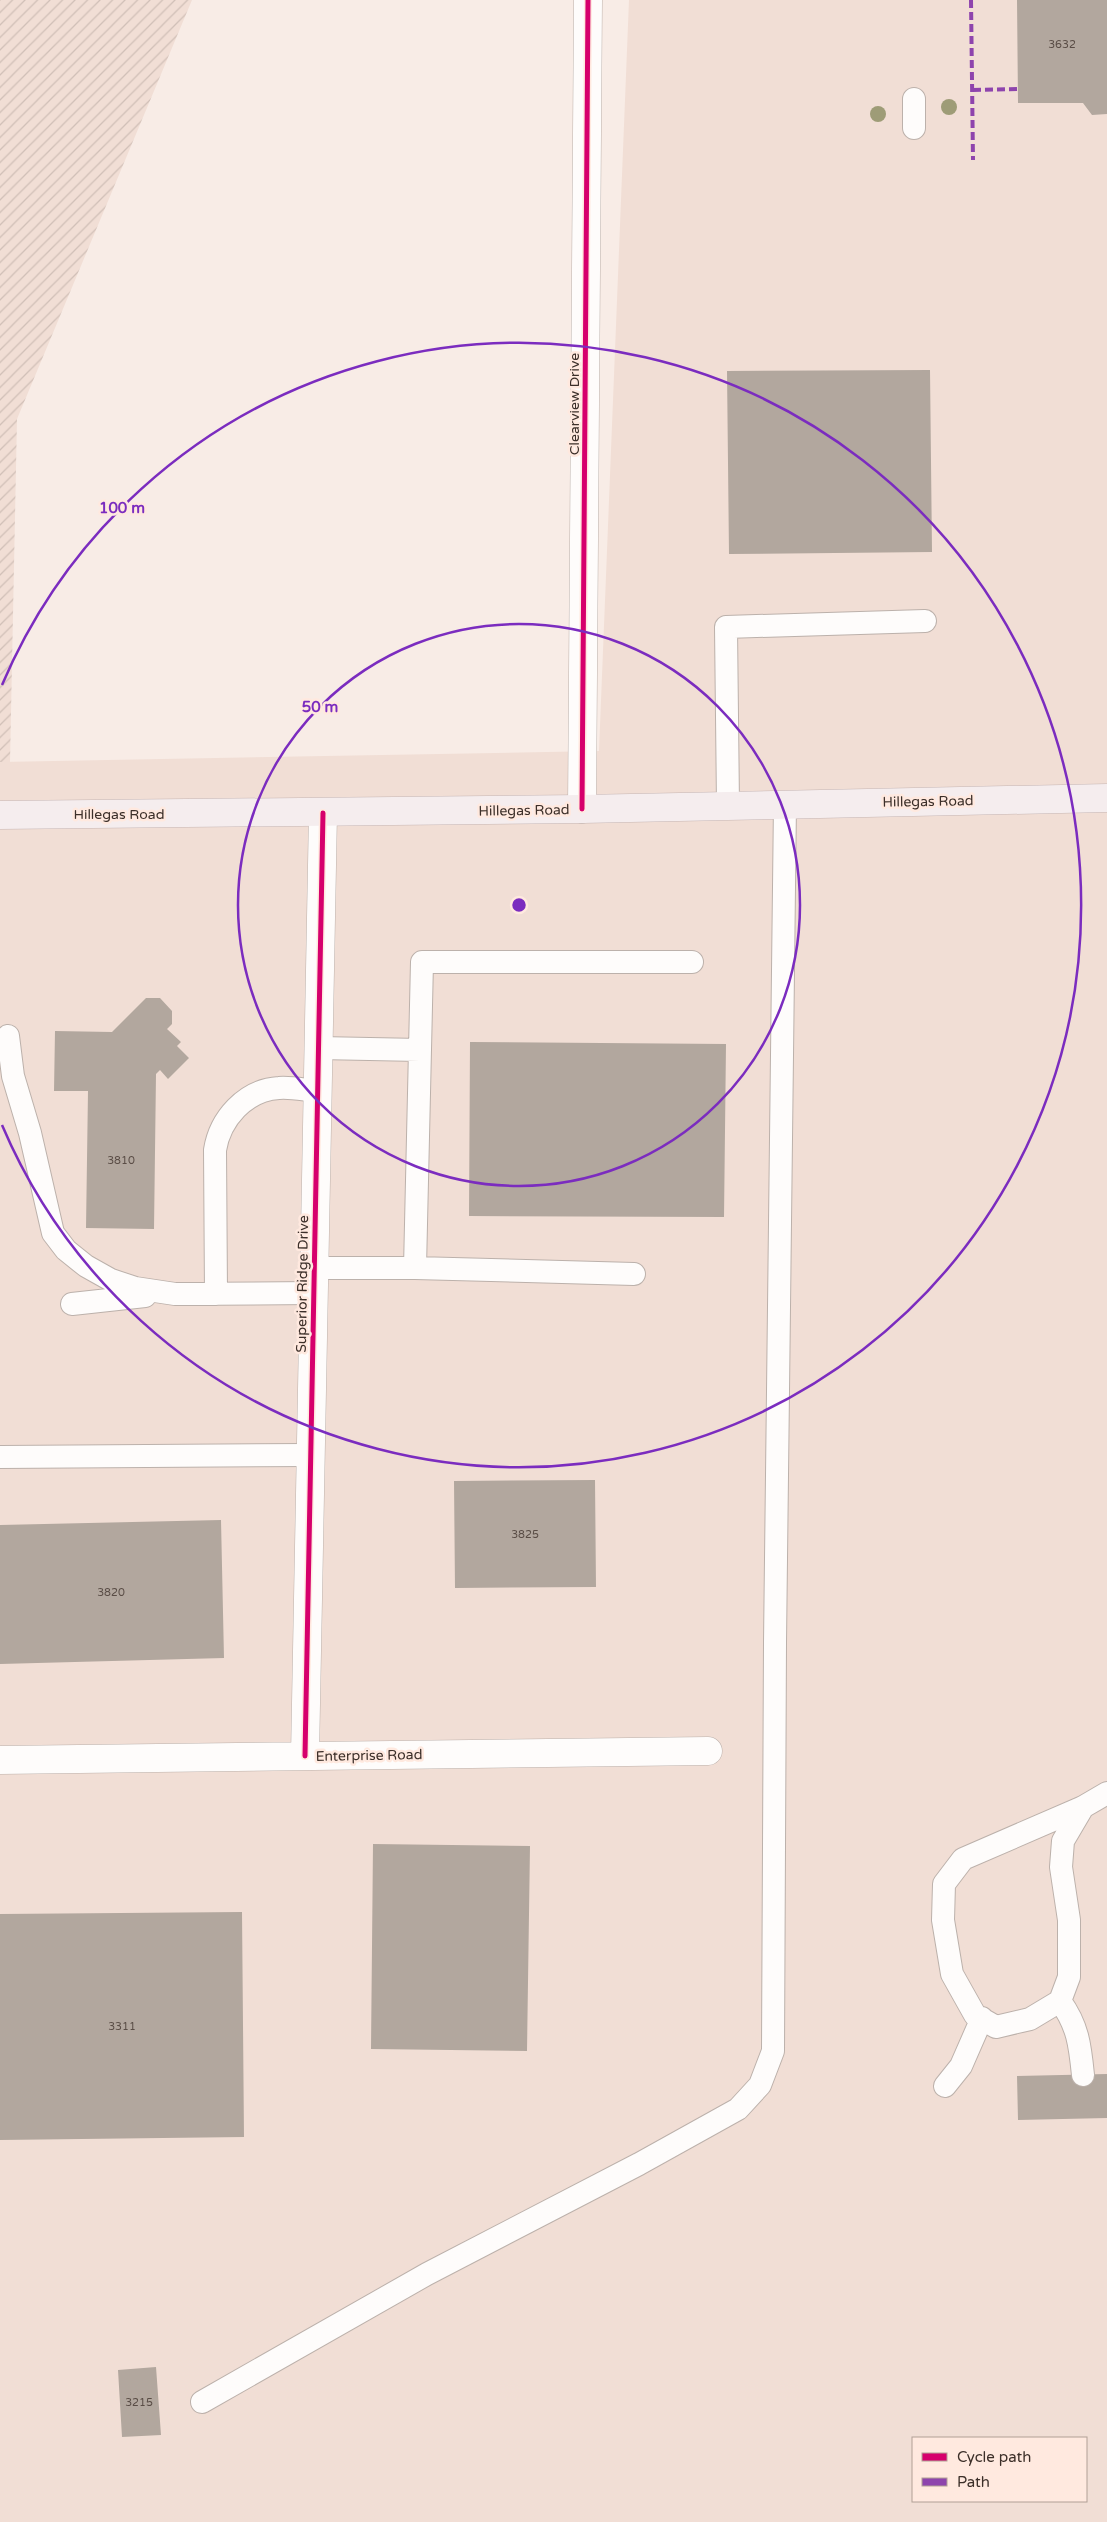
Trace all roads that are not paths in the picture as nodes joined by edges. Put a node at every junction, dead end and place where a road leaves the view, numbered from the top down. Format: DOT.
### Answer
graph roads {
  1 [pos="588,0"];
  2 [pos="914,98"];
  3 [pos="914,128"];
  4 [pos="925,621"];
  5 [pos="1107,798"];
  6 [pos="786,803"];
  7 [pos="728,805"];
  8 [pos="582,809"];
  9 [pos="323,813"];
  10 [pos="0,815"];
  11 [pos="692,962"];
  12 [pos="8,1036"];
  13 [pos="318,1048"];
  14 [pos="420,1050"];
  15 [pos="317,1090"];
  16 [pos="415,1268"];
  17 [pos="634,1274"];
  18 [pos="314,1280"];
  19 [pos="175,1294"];
  20 [pos="216,1294"];
  21 [pos="72,1304"];
  22 [pos="310,1455"];
  23 [pos="0,1457"];
  24 [pos="708,1751"];
  25 [pos="305,1756"];
  26 [pos="0,1760"];
  27 [pos="1107,1793"];
  28 [pos="1083,1807"];
  29 [pos="1060,2001"];
  30 [pos="982,2018"];
  31 [pos="1083,2074"];
  32 [pos="945,2086"];
  33 [pos="202,2402"];
  1 -- 8 [label="street, Clearview Drive"];
  2 -- 3 [label="lane"];
  4 -- 7 [label="lane"];
  5 -- 6 [label="main road, Hillegas Road"];
  6 -- 7 [label="main road, Hillegas Road"];
  6 -- 33 [label="lane"];
  7 -- 8 [label="main road, Hillegas Road"];
  8 -- 9 [label="main road, Hillegas Road"];
  9 -- 10 [label="main road, Hillegas Road"];
  9 -- 13 [label="street, Superior Ridge Drive"];
  11 -- 14 [label="lane"];
  12 -- 19 [label="lane"];
  13 -- 14 [label="lane"];
  13 -- 15 [label="street, Superior Ridge Drive"];
  14 -- 16 [label="lane"];
  15 -- 18 [label="street, Superior Ridge Drive"];
  15 -- 20 [label="lane"];
  16 -- 17 [label="lane"];
  16 -- 18 [label="lane"];
  18 -- 20 [label="lane"];
  18 -- 22 [label="street, Superior Ridge Drive"];
  19 -- 20 [label="lane"];
  19 -- 21 [label="lane"];
  22 -- 23 [label="lane"];
  22 -- 25 [label="street, Superior Ridge Drive"];
  24 -- 25 [label="street, Enterprise Road"];
  25 -- 26 [label="street, Enterprise Road"];
  27 -- 28 [label="lane"];
  28 -- 29 [label="lane"];
  28 -- 30 [label="lane"];
  29 -- 30 [label="lane"];
  29 -- 31 [label="lane"];
  30 -- 32 [label="lane"];
}
